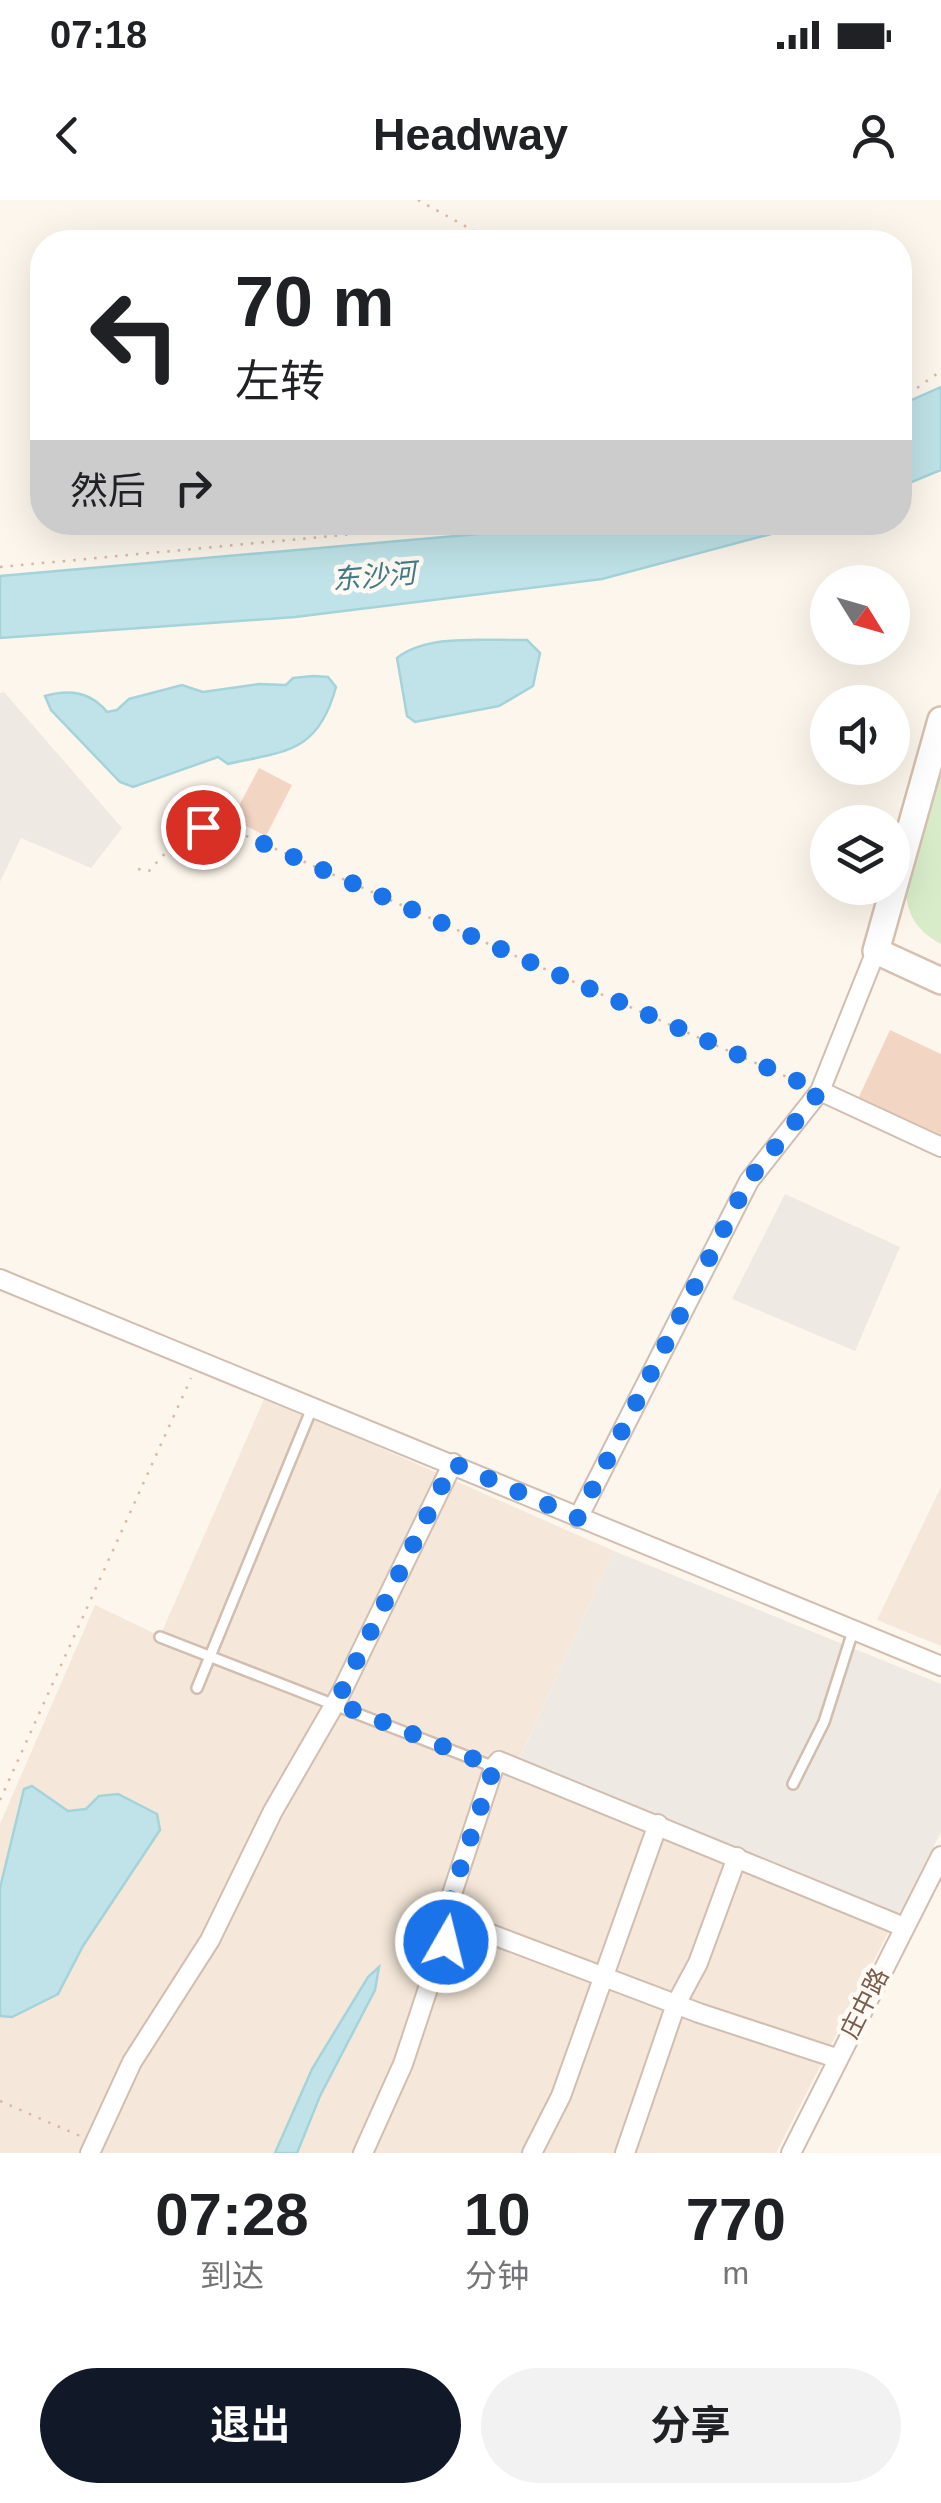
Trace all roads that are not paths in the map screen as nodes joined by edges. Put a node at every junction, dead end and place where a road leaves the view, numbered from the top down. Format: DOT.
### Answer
graph roads {
  1 [pos="941,720"];
  2 [pos="933,782"];
  3 [pos="876,951"];
  4 [pos="941,981"];
  5 [pos="820,1091"];
  6 [pos="941,1147"];
  7 [pos="0,1279"];
  8 [pos="313,1405"];
  9 [pos="453,1463"];
  10 [pos="578,1518"];
  11 [pos="853,1631"];
  12 [pos="160,1637"];
  13 [pos="212,1657"];
  14 [pos="941,1666"];
  15 [pos="197,1688"];
  16 [pos="336,1703"];
  17 [pos="494,1767"];
  18 [pos="793,1784"];
  19 [pos="658,1824"];
  20 [pos="941,1856"];
  21 [pos="738,1857"];
  22 [pos="451,1919"];
  23 [pos="904,1926"];
  24 [pos="602,1975"];
  25 [pos="676,2004"];
  26 [pos="836,2058"];
  27 [pos="97,2149"];
  28 [pos="363,2153"];
  29 [pos="532,2153"];
  30 [pos="625,2153"];
  31 [pos="791,2153"];
  1 -- 2 [label="street"];
  2 -- 3 [label="street"];
  3 -- 4 [label="street"];
  3 -- 5 [label="street"];
  5 -- 6 [label="street"];
  5 -- 10 [label="street"];
  7 -- 8 [label="street"];
  8 -- 9 [label="street"];
  8 -- 13 [label="lane"];
  9 -- 10 [label="street"];
  9 -- 16 [label="street"];
  10 -- 11 [label="street"];
  11 -- 14 [label="street"];
  11 -- 18 [label="lane"];
  12 -- 13 [label="lane"];
  13 -- 15 [label="lane"];
  13 -- 16 [label="lane"];
  16 -- 17 [label="lane"];
  16 -- 27 [label="street"];
  17 -- 19 [label="street"];
  17 -- 22 [label="street"];
  19 -- 21 [label="street"];
  19 -- 24 [label="street"];
  20 -- 23 [label="street, 庄中路"];
  21 -- 23 [label="street"];
  21 -- 25 [label="street"];
  22 -- 24 [label="street"];
  22 -- 28 [label="street"];
  23 -- 26 [label="street, 庄中路"];
  24 -- 25 [label="street"];
  24 -- 29 [label="street"];
  25 -- 26 [label="street"];
  25 -- 30 [label="street"];
  26 -- 31 [label="street, 庄中路"];
}
